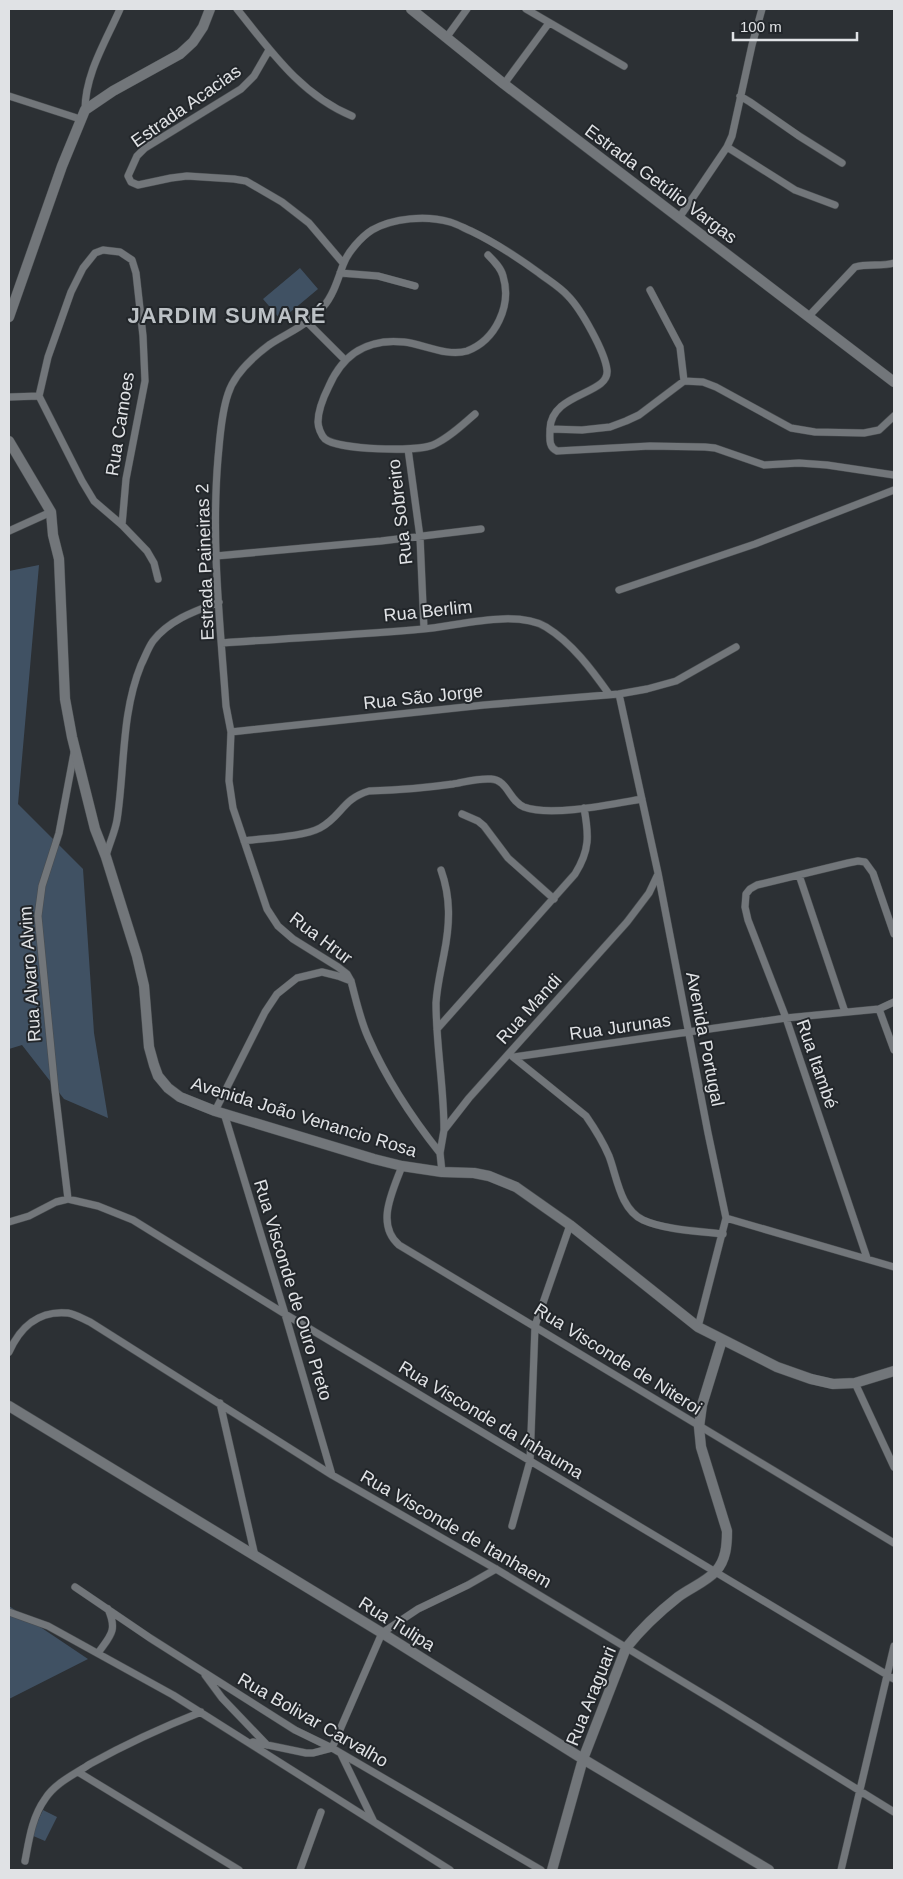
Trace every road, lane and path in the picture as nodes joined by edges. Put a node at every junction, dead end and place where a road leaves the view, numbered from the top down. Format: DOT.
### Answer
graph roads {
  1 [pos="120,9"];
  2 [pos="210,9"];
  3 [pos="237,9"];
  4 [pos="411,9"];
  5 [pos="467,9"];
  6 [pos="526,9"];
  7 [pos="762,9"];
  8 [pos="549,23"];
  9 [pos="446,38"];
  10 [pos="269,50"];
  11 [pos="624,66"];
  12 [pos="504,84"];
  13 [pos="9,96"];
  14 [pos="740,96"];
  15 [pos="83,114"];
  16 [pos="352,116"];
  17 [pos="727,147"];
  18 [pos="842,163"];
  19 [pos="835,205"];
  20 [pos="679,218"];
  21 [pos="488,255"];
  22 [pos="343,263"];
  23 [pos="894,263"];
  24 [pos="340,274"];
  25 [pos="415,286"];
  26 [pos="650,290"];
  27 [pos="9,317"];
  28 [pos="808,317"];
  29 [pos="307,322"];
  30 [pos="345,360"];
  31 [pos="684,381"];
  32 [pos="894,382"];
  33 [pos="39,396"];
  34 [pos="9,397"];
  35 [pos="475,414"];
  36 [pos="894,416"];
  37 [pos="550,430"];
  38 [pos="9,441"];
  39 [pos="408,449"];
  40 [pos="894,475"];
  41 [pos="894,490"];
  42 [pos="51,512"];
  43 [pos="122,525"];
  44 [pos="481,529"];
  45 [pos="9,531"];
  46 [pos="420,537"];
  47 [pos="216,556"];
  48 [pos="158,579"];
  49 [pos="619,590"];
  50 [pos="218,602"];
  51 [pos="424,629"];
  52 [pos="222,643"];
  53 [pos="736,647"];
  54 [pos="608,694"];
  55 [pos="619,694"];
  56 [pos="231,732"];
  57 [pos="75,750"];
  58 [pos="642,799"];
  59 [pos="584,808"];
  60 [pos="462,814"];
  61 [pos="244,841"];
  62 [pos="106,857"];
  63 [pos="441,870"];
  64 [pos="658,873"];
  65 [pos="798,875"];
  66 [pos="554,899"];
  67 [pos="894,932"];
  68 [pos="351,981"];
  69 [pos="894,1002"];
  70 [pos="879,1009"];
  71 [pos="845,1012"];
  72 [pos="786,1018"];
  73 [pos="437,1029"];
  74 [pos="689,1032"];
  75 [pos="894,1050"];
  76 [pos="512,1055"];
  77 [pos="220,1112"];
  78 [pos="444,1130"];
  79 [pos="440,1153"];
  80 [pos="402,1166"];
  81 [pos="442,1172"];
  82 [pos="68,1199"];
  83 [pos="726,1218"];
  84 [pos="9,1222"];
  85 [pos="570,1225"];
  86 [pos="723,1234"];
  87 [pos="867,1258"];
  88 [pos="894,1267"];
  89 [pos="285,1314"];
  90 [pos="535,1326"];
  91 [pos="698,1328"];
  92 [pos="722,1340"];
  93 [pos="9,1352"];
  94 [pos="894,1371"];
  95 [pos="854,1383"];
  96 [pos="220,1403"];
  97 [pos="9,1406"];
  98 [pos="699,1427"];
  99 [pos="530,1461"];
  100 [pos="894,1467"];
  101 [pos="332,1475"];
  102 [pos="512,1526"];
  103 [pos="894,1543"];
  104 [pos="255,1556"];
  105 [pos="496,1569"];
  106 [pos="716,1571"];
  107 [pos="75,1587"];
  108 [pos="108,1609"];
  109 [pos="9,1612"];
  110 [pos="382,1633"];
  111 [pos="894,1646"];
  112 [pos="626,1648"];
  113 [pos="98,1653"];
  114 [pos="202,1671"];
  115 [pos="891,1677"];
  116 [pos="201,1712"];
  117 [pos="249,1742"];
  118 [pos="268,1745"];
  119 [pos="332,1748"];
  120 [pos="341,1754"];
  121 [pos="583,1759"];
  122 [pos="78,1772"];
  123 [pos="860,1792"];
  124 [pos="322,1812"];
  125 [pos="894,1812"];
  126 [pos="373,1820"];
  127 [pos="25,1861"];
  128 [pos="239,1870"];
  129 [pos="300,1870"];
  130 [pos="450,1870"];
  131 [pos="541,1870"];
  132 [pos="552,1870"];
  133 [pos="769,1870"];
  134 [pos="841,1870"];
  1 -- 15 [label="street"];
  2 -- 15 [label="main road"];
  3 -- 10 [label="street"];
  4 -- 9 [label="main road, Estrada Getúlio Vargas"];
  5 -- 9 [label="street"];
  6 -- 8 [label="street"];
  7 -- 14 [label="street"];
  8 -- 11 [label="street"];
  8 -- 12 [label="street"];
  9 -- 12 [label="main road, Estrada Getúlio Vargas"];
  10 -- 16 [label="street"];
  10 -- 22 [label="street, Estrada Acacias"];
  12 -- 20 [label="main road, Estrada Getúlio Vargas"];
  13 -- 15 [label="street"];
  14 -- 17 [label="street"];
  14 -- 18 [label="street"];
  15 -- 27 [label="main road"];
  17 -- 19 [label="street"];
  17 -- 20 [label="street"];
  20 -- 28 [label="main road, Estrada Getúlio Vargas"];
  21 -- 30 [label="street, Rua Sobreiro"];
  22 -- 24 [label="street, Estrada Paineiras 2"];
  22 -- 37 [label="street, Estrada Paineiras 2"];
  23 -- 28 [label="street"];
  24 -- 25 [label="street"];
  24 -- 29 [label="street, Estrada Paineiras 2"];
  26 -- 31 [label="street"];
  28 -- 32 [label="main road, Estrada Getúlio Vargas"];
  29 -- 30 [label="street"];
  29 -- 47 [label="street, Estrada Paineiras 2"];
  30 -- 39 [label="street, Rua Sobreiro"];
  31 -- 36 [label="street"];
  31 -- 37 [label="street"];
  33 -- 34 [label="street"];
  33 -- 43 [label="street, Rua Camoes"];
  33 -- 43 [label="street, Rua Camoes"];
  35 -- 39 [label="street"];
  37 -- 40 [label="street"];
  38 -- 42 [label="main road, Avenida João Venancio Rosa"];
  39 -- 46 [label="street, Rua Sobreiro"];
  41 -- 49 [label="street"];
  42 -- 45 [label="street"];
  42 -- 57 [label="main road, Avenida João Venancio Rosa"];
  43 -- 48 [label="street, Rua Camoes"];
  44 -- 46 [label="street"];
  46 -- 47 [label="street"];
  46 -- 51 [label="street, Rua Sobreiro"];
  47 -- 50 [label="street, Estrada Paineiras 2"];
  50 -- 52 [label="street, Estrada Paineiras 2"];
  50 -- 62 [label="street"];
  51 -- 52 [label="street, Rua Berlim"];
  51 -- 54 [label="street, Rua Berlim"];
  52 -- 56 [label="street, Estrada Paineiras 2"];
  53 -- 55 [label="street, Rua São Jorge"];
  54 -- 55 [label="street, Rua São Jorge"];
  54 -- 56 [label="street, Rua São Jorge"];
  55 -- 58 [label="street, Avenida Portugal"];
  56 -- 61 [label="street, Rua Hrur"];
  57 -- 62 [label="main road, Avenida João Venancio Rosa"];
  57 -- 82 [label="street, Rua Alvaro Alvim"];
  58 -- 59 [label="street"];
  58 -- 64 [label="street, Avenida Portugal"];
  59 -- 61 [label="street"];
  59 -- 66 [label="street"];
  60 -- 66 [label="street"];
  61 -- 68 [label="street, Rua Hrur"];
  62 -- 77 [label="main road, Avenida João Venancio Rosa"];
  63 -- 73 [label="street"];
  64 -- 74 [label="street, Avenida Portugal"];
  64 -- 76 [label="street, Rua Mandi"];
  65 -- 67 [label="street"];
  65 -- 71 [label="street"];
  65 -- 72 [label="street, Rua Itambé"];
  66 -- 73 [label="street"];
  68 -- 77 [label="street"];
  68 -- 79 [label="street, Rua Hrur"];
  69 -- 70 [label="street, Rua Jurunas"];
  70 -- 71 [label="street, Rua Jurunas"];
  70 -- 75 [label="street"];
  71 -- 72 [label="street, Rua Jurunas"];
  72 -- 74 [label="street, Rua Jurunas"];
  72 -- 87 [label="street, Rua Itambé"];
  73 -- 78 [label="street"];
  74 -- 76 [label="street, Rua Jurunas"];
  74 -- 83 [label="street, Avenida Portugal"];
  76 -- 78 [label="street, Rua Mandi"];
  76 -- 86 [label="street"];
  77 -- 80 [label="main road, Avenida João Venancio Rosa"];
  77 -- 89 [label="street, Rua Visconde de Ouro Preto"];
  78 -- 79 [label="street, Rua Mandi"];
  79 -- 81 [label="street, Rua Mandi"];
  80 -- 81 [label="main road, Avenida João Venancio Rosa"];
  80 -- 90 [label="street, Rua Visconde de Niteroi"];
  81 -- 85 [label="main road, Avenida João Venancio Rosa"];
  82 -- 84 [label="street"];
  82 -- 89 [label="street, Rua Visconde da Inhauma"];
  83 -- 86 [label="street"];
  83 -- 87 [label="street"];
  85 -- 90 [label="street"];
  85 -- 91 [label="main road, Avenida João Venancio Rosa"];
  86 -- 91 [label="street"];
  87 -- 88 [label="street"];
  89 -- 99 [label="street, Rua Visconde da Inhauma"];
  89 -- 101 [label="street, Rua Visconde de Ouro Preto"];
  90 -- 98 [label="street, Rua Visconde de Niteroi"];
  90 -- 99 [label="street"];
  91 -- 92 [label="main road, Avenida João Venancio Rosa"];
  92 -- 95 [label="main road, Avenida João Venancio Rosa"];
  92 -- 98 [label="main road"];
  93 -- 96 [label="street, Rua Visconde de Itanhaem"];
  94 -- 95 [label="main road, Avenida João Venancio Rosa"];
  95 -- 100 [label="street"];
  96 -- 101 [label="street, Rua Visconde de Itanhaem"];
  96 -- 104 [label="street"];
  97 -- 104 [label="main road, Rua Tulipa"];
  98 -- 103 [label="street, Rua Visconde de Niteroi"];
  98 -- 106 [label="main road"];
  99 -- 102 [label="street"];
  99 -- 106 [label="street, Rua Visconde da Inhauma"];
  101 -- 105 [label="street, Rua Visconde de Itanhaem"];
  104 -- 110 [label="main road, Rua Tulipa"];
  105 -- 110 [label="street"];
  105 -- 112 [label="street, Rua Visconde de Itanhaem"];
  106 -- 112 [label="main road, Rua Araguari"];
  106 -- 115 [label="street, Rua Visconde da Inhauma"];
  107 -- 108 [label="street, Rua Bolivar Carvalho"];
  108 -- 113 [label="street"];
  108 -- 114 [label="street, Rua Bolivar Carvalho"];
  109 -- 113 [label="street"];
  110 -- 119 [label="street"];
  110 -- 121 [label="main road, Rua Tulipa"];
  111 -- 115 [label="street"];
  112 -- 121 [label="main road, Rua Araguari"];
  112 -- 123 [label="street, Rua Visconde de Itanhaem"];
  113 -- 116 [label="street"];
  114 -- 118 [label="street"];
  114 -- 119 [label="street, Rua Bolivar Carvalho"];
  115 -- 123 [label="street"];
  116 -- 117 [label="street"];
  116 -- 122 [label="street"];
  117 -- 118 [label="street"];
  117 -- 126 [label="street"];
  118 -- 119 [label="street"];
  119 -- 120 [label="street, Rua Bolivar Carvalho"];
  120 -- 126 [label="street"];
  120 -- 131 [label="street, Rua Bolivar Carvalho"];
  121 -- 132 [label="main road, Rua Araguari"];
  121 -- 133 [label="main road, Rua Tulipa"];
  122 -- 127 [label="street"];
  122 -- 128 [label="street"];
  123 -- 125 [label="street, Rua Visconde de Itanhaem"];
  123 -- 134 [label="street"];
  124 -- 129 [label="street"];
  126 -- 130 [label="street"];
}
